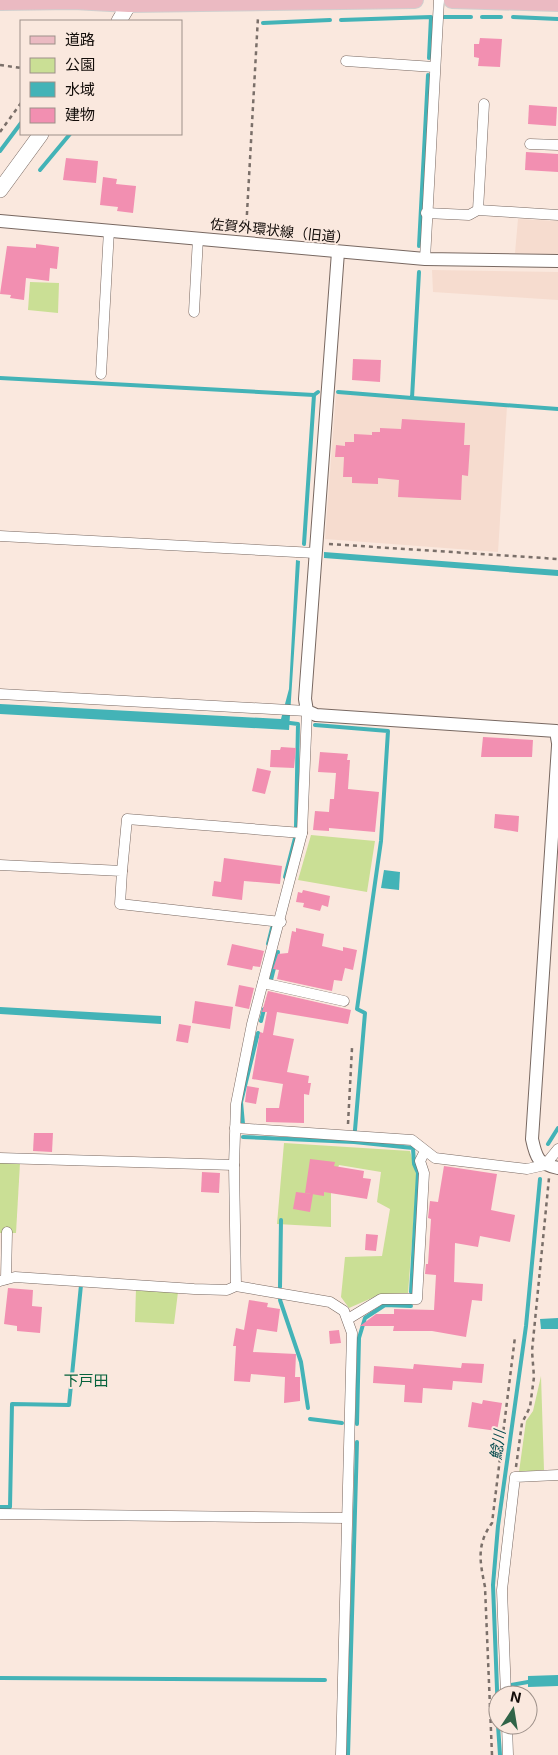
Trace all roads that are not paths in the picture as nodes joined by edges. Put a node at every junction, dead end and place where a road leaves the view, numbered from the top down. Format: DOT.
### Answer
graph roads {
  1 [pos="415,0"];
  2 [pos="438,0"];
  3 [pos="452,0"];
  4 [pos="0,2"];
  5 [pos="130,2"];
  6 [pos="558,3"];
  7 [pos="121,20"];
  8 [pos="346,61"];
  9 [pos="434,66"];
  10 [pos="484,104"];
  11 [pos="40,135"];
  12 [pos="530,144"];
  13 [pos="558,145"];
  14 [pos="0,190"];
  15 [pos="478,210"];
  16 [pos="426,213"];
  17 [pos="558,215"];
  18 [pos="0,221"];
  19 [pos="110,230"];
  20 [pos="198,238"];
  21 [pos="338,252"];
  22 [pos="425,259"];
  23 [pos="558,261"];
  24 [pos="194,312"];
  25 [pos="101,374"];
  26 [pos="0,536"];
  27 [pos="315,548"];
  28 [pos="0,694"];
  29 [pos="307,711"];
  30 [pos="557,738"];
  31 [pos="302,833"];
  32 [pos="0,865"];
  33 [pos="122,872"];
  34 [pos="281,922"];
  35 [pos="263,984"];
  36 [pos="344,1001"];
  37 [pos="234,1128"];
  38 [pos="558,1149"];
  39 [pos="426,1151"];
  40 [pos="0,1158"];
  41 [pos="234,1165"];
  42 [pos="550,1168"];
  43 [pos="8,1232"];
  44 [pos="3,1280"];
  45 [pos="236,1286"];
  46 [pos="348,1318"];
  47 [pos="558,1475"];
  48 [pos="0,1514"];
  49 [pos="346,1518"];
  50 [pos="506,1685"];
  51 [pos="507,1735"];
  52 [pos="341,1755"];
  53 [pos="508,1755"];
  1 -- 5 [label="main road"];
  2 -- 9 [label="street"];
  3 -- 6 [label="main road"];
  4 -- 5 [label="main road"];
  5 -- 7 [label="main road"];
  8 -- 9 [label="street"];
  9 -- 16 [label="street"];
  10 -- 15 [label="street"];
  11 -- 14 [label="main road"];
  12 -- 13 [label="street"];
  15 -- 16 [label="street"];
  15 -- 17 [label="street"];
  16 -- 22 [label="street"];
  18 -- 19 [label="street, 佐賀外環状線（旧道）"];
  19 -- 20 [label="street, 佐賀外環状線（旧道）"];
  19 -- 25 [label="street"];
  20 -- 21 [label="street, 佐賀外環状線（旧道）"];
  20 -- 24 [label="street"];
  21 -- 22 [label="street, 佐賀外環状線（旧道）"];
  21 -- 27 [label="street"];
  22 -- 23 [label="street, 佐賀外環状線（旧道）"];
  26 -- 27 [label="street"];
  27 -- 29 [label="street"];
  28 -- 29 [label="street"];
  29 -- 30 [label="street"];
  29 -- 31 [label="street"];
  30 -- 42 [label="street"];
  31 -- 33 [label="street"];
  31 -- 34 [label="street"];
  32 -- 33 [label="street"];
  33 -- 34 [label="street"];
  34 -- 35 [label="street"];
  35 -- 36 [label="street"];
  35 -- 37 [label="street"];
  37 -- 39 [label="street"];
  37 -- 41 [label="street"];
  38 -- 42 [label="street"];
  39 -- 42 [label="street"];
  39 -- 46 [label="street"];
  40 -- 41 [label="street"];
  41 -- 45 [label="street"];
  43 -- 44 [label="street"];
  44 -- 45 [label="street"];
  45 -- 46 [label="street"];
  46 -- 49 [label="street"];
  47 -- 50 [label="street"];
  48 -- 49 [label="street"];
  49 -- 52 [label="street"];
  51 -- 53 [label="street"];
}
